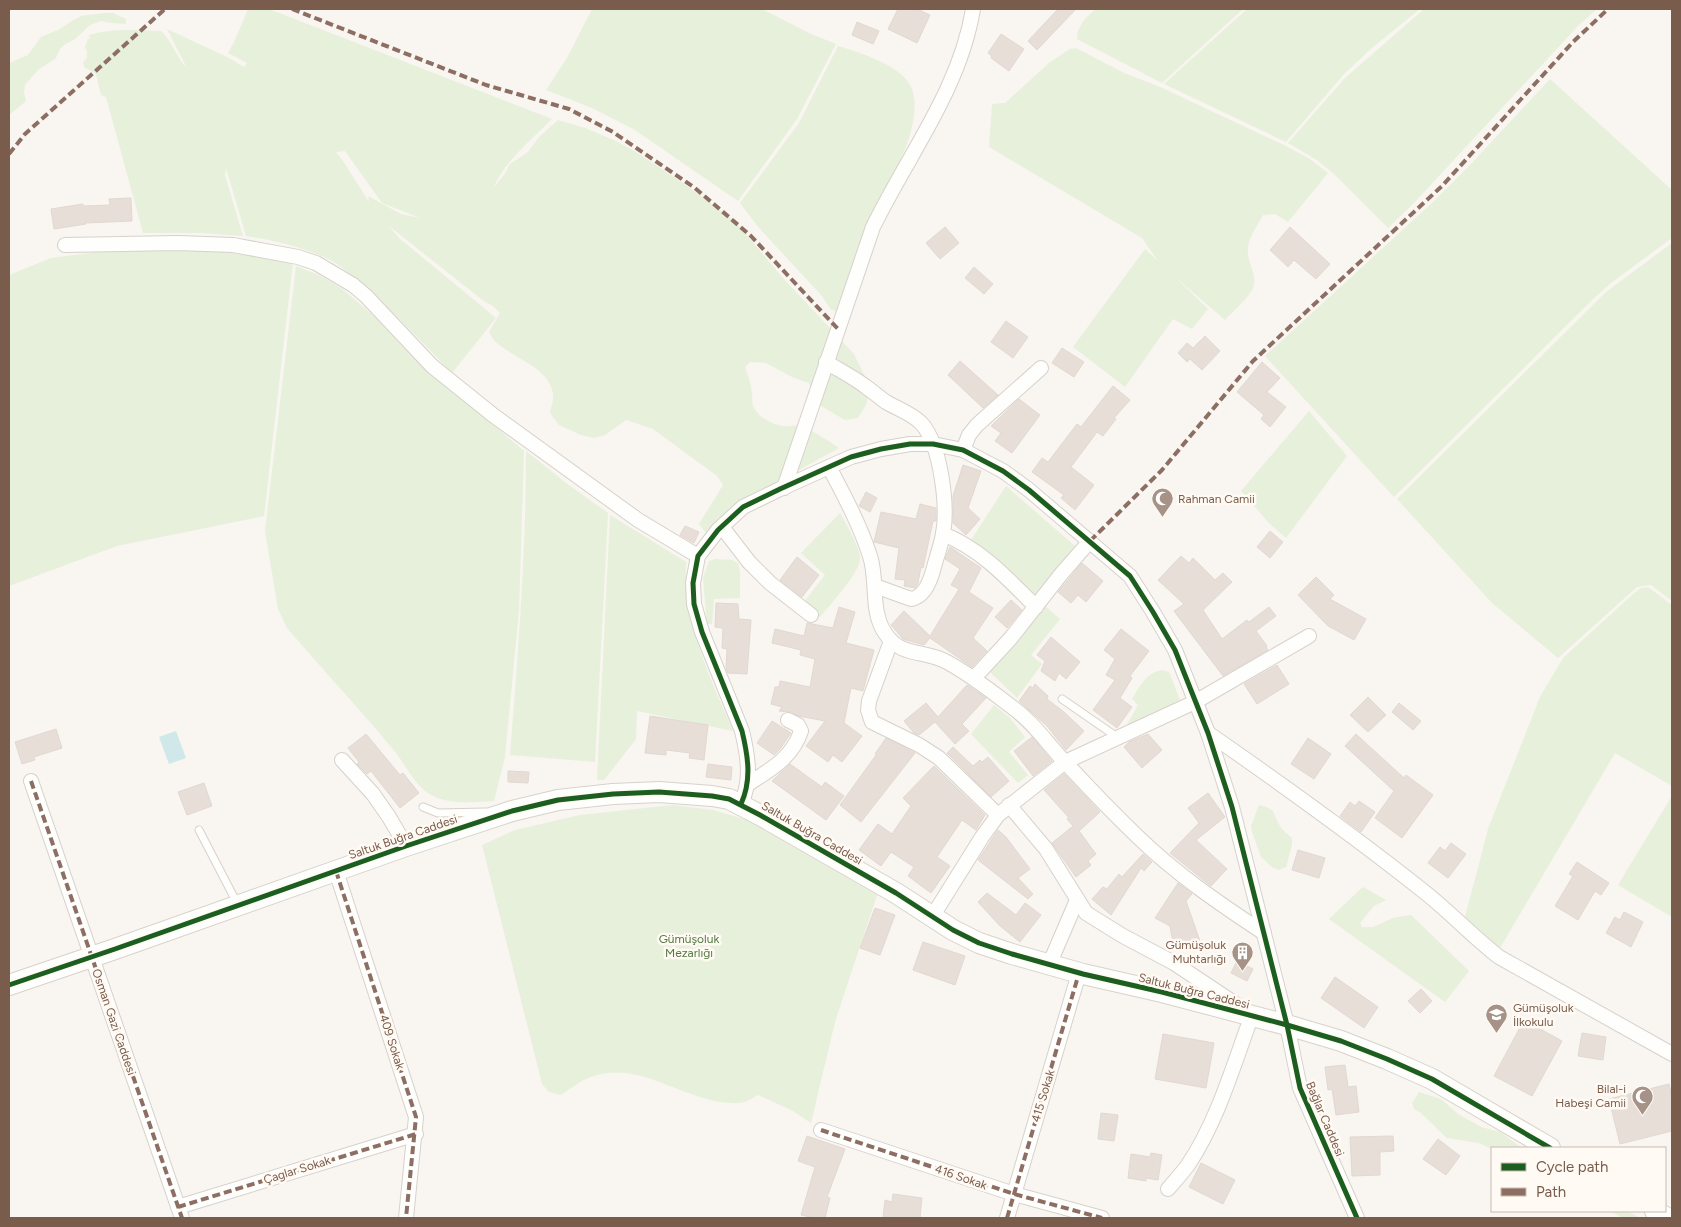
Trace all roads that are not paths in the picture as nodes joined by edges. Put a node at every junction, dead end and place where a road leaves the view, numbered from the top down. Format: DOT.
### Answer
graph roads {
  1 [pos="973,9"];
  2 [pos="65,245"];
  3 [pos="826,362"];
  4 [pos="1041,368"];
  5 [pos="933,444"];
  6 [pos="963,450"];
  7 [pos="829,466"];
  8 [pos="784,488"];
  9 [pos="722,527"];
  10 [pos="943,534"];
  11 [pos="1090,540"];
  12 [pos="698,556"];
  13 [pos="875,586"];
  14 [pos="1036,607"];
  15 [pos="811,615"];
  16 [pos="1308,636"];
  17 [pos="891,641"];
  18 [pos="974,678"];
  19 [pos="1062,699"];
  20 [pos="1195,702"];
  21 [pos="788,720"];
  22 [pos="1208,733"];
  23 [pos="1116,737"];
  24 [pos="342,760"];
  25 [pos="1065,762"];
  26 [pos="31,781"];
  27 [pos="748,784"];
  28 [pos="741,804"];
  29 [pos="1009,805"];
  30 [pos="423,807"];
  31 [pos="512,811"];
  32 [pos="998,815"];
  33 [pos="199,830"];
  34 [pos="406,846"];
  35 [pos="336,871"];
  36 [pos="1077,900"];
  37 [pos="239,905"];
  38 [pos="932,916"];
  39 [pos="1264,933"];
  40 [pos="92,957"];
  41 [pos="1049,965"];
  42 [pos="1079,973"];
  43 [pos="9,985"];
  44 [pos="1252,1015"];
  45 [pos="1287,1025"];
  46 [pos="1672,1054"];
  47 [pos="822,1130"];
  48 [pos="416,1134"];
  49 [pos="1548,1147"];
  50 [pos="1168,1189"];
  51 [pos="1014,1194"];
  52 [pos="1657,1212"];
  53 [pos="180,1213"];
  54 [pos="406,1218"];
  55 [pos="1007,1218"];
  56 [pos="1102,1218"];
  57 [pos="1357,1218"];
  58 [pos="1668,1218"];
  1 -- 3 [label="street"];
  2 -- 12 [label="street"];
  3 -- 5 [label="street"];
  3 -- 8 [label="street"];
  4 -- 6 [label="street"];
  5 -- 6 [label="street, Bağlar Caddesi"];
  5 -- 7 [label="street, Bağlar Caddesi"];
  5 -- 10 [label="street"];
  6 -- 11 [label="street, Bağlar Caddesi"];
  7 -- 8 [label="street, Bağlar Caddesi"];
  7 -- 13 [label="street"];
  8 -- 9 [label="street, Bağlar Caddesi"];
  9 -- 12 [label="street, Bağlar Caddesi"];
  9 -- 15 [label="street"];
  10 -- 13 [label="street"];
  10 -- 14 [label="street"];
  11 -- 14 [label="street"];
  11 -- 20 [label="street, Bağlar Caddesi"];
  12 -- 27 [label="street"];
  13 -- 17 [label="street"];
  14 -- 18 [label="street"];
  16 -- 20 [label="street"];
  17 -- 18 [label="street"];
  17 -- 32 [label="street"];
  18 -- 25 [label="street"];
  19 -- 23 [label="lane"];
  20 -- 22 [label="street, Bağlar Caddesi"];
  20 -- 23 [label="street"];
  21 -- 27 [label="street"];
  22 -- 39 [label="street, Bağlar Caddesi"];
  22 -- 46 [label="street"];
  23 -- 25 [label="street"];
  24 -- 34 [label="street"];
  25 -- 29 [label="street"];
  25 -- 39 [label="street"];
  26 -- 40 [label="street, Osman Gazi Caddesi"];
  27 -- 28 [label="street"];
  28 -- 31 [label="street, Saltuk Buğra Caddesi"];
  28 -- 38 [label="street, Saltuk Buğra Caddesi"];
  29 -- 32 [label="street"];
  29 -- 36 [label="street"];
  30 -- 31 [label="lane"];
  31 -- 34 [label="street, Saltuk Buğra Caddesi"];
  32 -- 38 [label="street"];
  33 -- 37 [label="lane"];
  34 -- 35 [label="street, Saltuk Buğra Caddesi"];
  35 -- 37 [label="street, Saltuk Buğra Caddesi"];
  35 -- 48 [label="street, 409 Sokak"];
  36 -- 41 [label="street"];
  36 -- 44 [label="street"];
  37 -- 40 [label="street, Saltuk Buğra Caddesi"];
  38 -- 41 [label="street, Saltuk Buğra Caddesi"];
  39 -- 45 [label="street, Bağlar Caddesi"];
  40 -- 43 [label="street, Saltuk Buğra Caddesi"];
  40 -- 53 [label="street, Osman Gazi Caddesi"];
  41 -- 42 [label="street, Saltuk Buğra Caddesi"];
  42 -- 44 [label="street, Saltuk Buğra Caddesi"];
  42 -- 51 [label="street, 415 Sokak"];
  44 -- 45 [label="street, Saltuk Buğra Caddesi"];
  44 -- 50 [label="street"];
  45 -- 49 [label="street, Saltuk Buğra Caddesi"];
  45 -- 57 [label="street, Bağlar Caddesi"];
  47 -- 51 [label="street, 416 Sokak"];
  48 -- 53 [label="street, Çaglar Sokak"];
  48 -- 54 [label="street, 409 Sokak"];
  51 -- 55 [label="street, 415 Sokak"];
  51 -- 56 [label="street, 416 Sokak"];
  52 -- 58 [label="street"];
}
